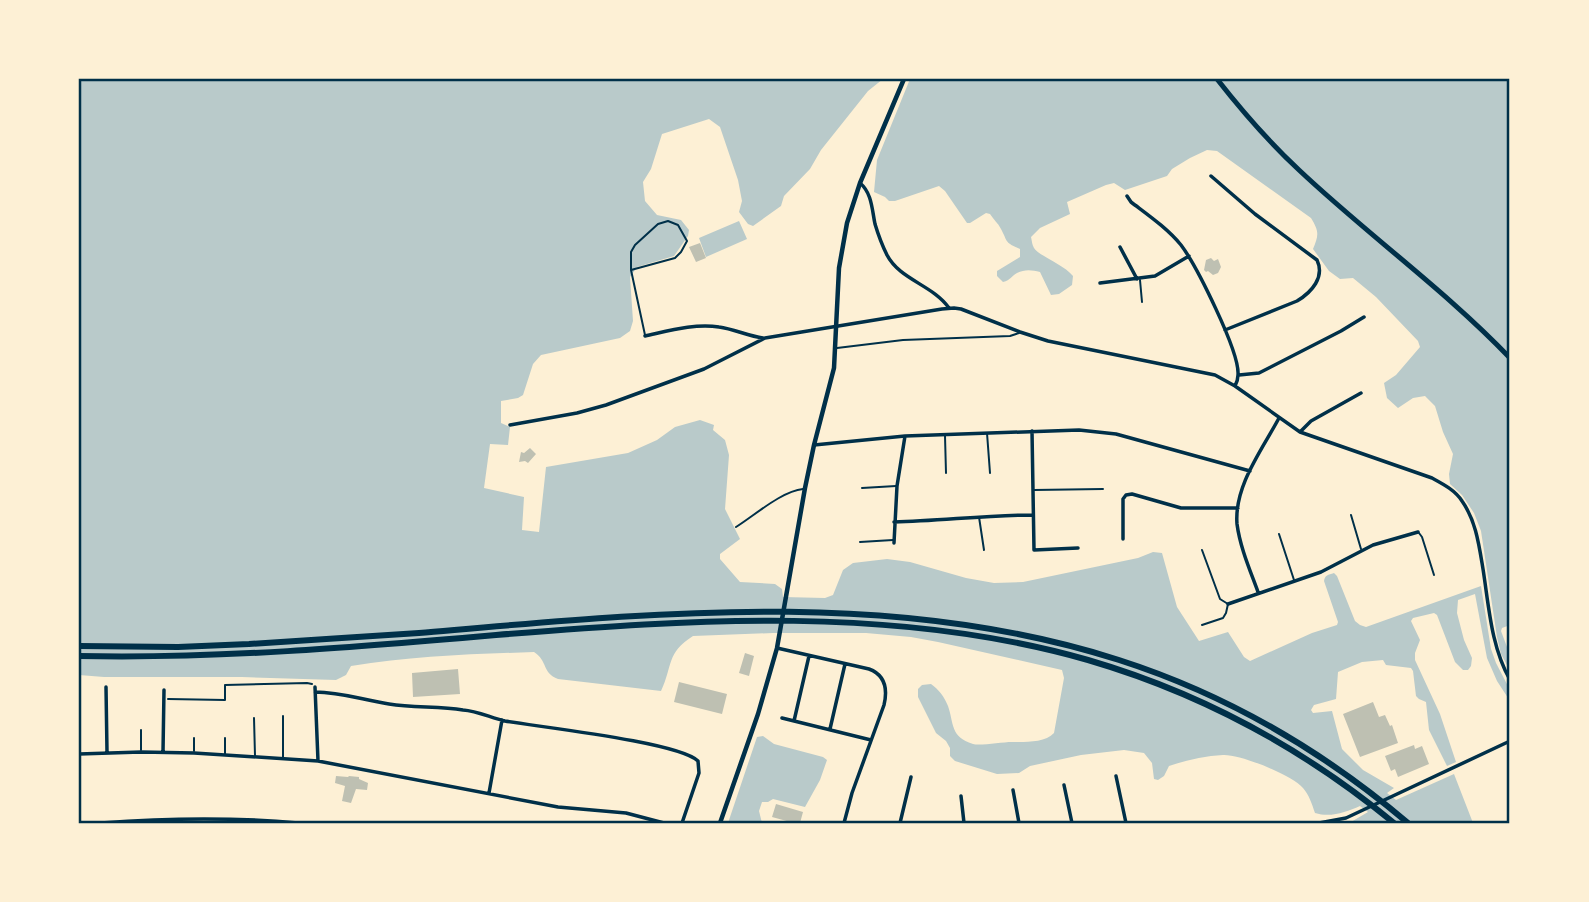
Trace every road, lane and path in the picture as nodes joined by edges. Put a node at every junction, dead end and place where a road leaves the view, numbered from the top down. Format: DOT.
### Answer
graph roads {
  1 [pos="904,79"];
  2 [pos="1217,79"];
  3 [pos="1211,176"];
  4 [pos="860,183"];
  5 [pos="1127,196"];
  6 [pos="1120,247"];
  7 [pos="1189,256"];
  8 [pos="631,270"];
  9 [pos="1138,279"];
  10 [pos="1100,283"];
  11 [pos="1142,302"];
  12 [pos="949,308"];
  13 [pos="1364,317"];
  14 [pos="836,327"];
  15 [pos="1225,330"];
  16 [pos="1020,332"];
  17 [pos="746,334"];
  18 [pos="645,336"];
  19 [pos="765,338"];
  20 [pos="750,346"];
  21 [pos="835,348"];
  22 [pos="1510,358"];
  23 [pos="1238,375"];
  24 [pos="1235,386"];
  25 [pos="1361,393"];
  26 [pos="1279,418"];
  27 [pos="510,425"];
  28 [pos="1032,431"];
  29 [pos="987,432"];
  30 [pos="1300,432"];
  31 [pos="945,435"];
  32 [pos="905,436"];
  33 [pos="814,444"];
  34 [pos="1250,471"];
  35 [pos="946,473"];
  36 [pos="989,473"];
  37 [pos="897,486"];
  38 [pos="804,488"];
  39 [pos="862,488"];
  40 [pos="1103,489"];
  41 [pos="1033,490"];
  42 [pos="1237,508"];
  43 [pos="1033,514"];
  44 [pos="1351,515"];
  45 [pos="979,516"];
  46 [pos="894,522"];
  47 [pos="736,527"];
  48 [pos="1418,532"];
  49 [pos="1279,534"];
  50 [pos="1123,539"];
  51 [pos="894,541"];
  52 [pos="860,542"];
  53 [pos="1077,548"];
  54 [pos="984,550"];
  55 [pos="1202,550"];
  56 [pos="1362,550"];
  57 [pos="1434,575"];
  58 [pos="1295,581"];
  59 [pos="1258,592"];
  60 [pos="1228,604"];
  61 [pos="1202,625"];
  62 [pos="79,646"];
  63 [pos="776,648"];
  64 [pos="79,656"];
  65 [pos="809,656"];
  66 [pos="845,664"];
  67 [pos="1510,680"];
  68 [pos="106,687"];
  69 [pos="315,690"];
  70 [pos="164,691"];
  71 [pos="164,699"];
  72 [pos="283,716"];
  73 [pos="254,718"];
  74 [pos="782,718"];
  75 [pos="502,720"];
  76 [pos="794,721"];
  77 [pos="830,729"];
  78 [pos="141,730"];
  79 [pos="194,738"];
  80 [pos="225,738"];
  81 [pos="871,740"];
  82 [pos="1510,741"];
  83 [pos="141,752"];
  84 [pos="163,752"];
  85 [pos="107,753"];
  86 [pos="194,753"];
  87 [pos="79,754"];
  88 [pos="225,754"];
  89 [pos="255,756"];
  90 [pos="283,758"];
  91 [pos="318,761"];
  92 [pos="1116,776"];
  93 [pos="911,777"];
  94 [pos="1064,785"];
  95 [pos="1013,790"];
  96 [pos="489,793"];
  97 [pos="961,796"];
  98 [pos="1348,819"];
  99 [pos="101,823"];
  100 [pos="298,823"];
  101 [pos="664,823"];
  102 [pos="682,823"];
  103 [pos="720,823"];
  104 [pos="844,823"];
  105 [pos="900,823"];
  106 [pos="964,823"];
  107 [pos="1018,823"];
  108 [pos="1072,823"];
  109 [pos="1126,823"];
  110 [pos="1319,823"];
  111 [pos="1394,823"];
  112 [pos="1408,823"];
  1 -- 4 [label="street"];
  2 -- 22 [label="highway"];
  3 -- 15 [label="street"];
  4 -- 12 [label="street"];
  4 -- 14 [label="street"];
  5 -- 7 [label="street"];
  6 -- 9 [label="street"];
  7 -- 9 [label="street"];
  7 -- 15 [label="street"];
  8 -- 8 [label="lane"];
  8 -- 18 [label="lane"];
  9 -- 10 [label="street"];
  9 -- 11 [label="lane"];
  12 -- 14 [label="street"];
  12 -- 16 [label="street"];
  13 -- 23 [label="street"];
  14 -- 19 [label="street"];
  14 -- 21 [label="street"];
  15 -- 23 [label="street"];
  16 -- 21 [label="lane"];
  16 -- 24 [label="street"];
  17 -- 18 [label="street"];
  17 -- 19 [label="street"];
  17 -- 20 [label="street"];
  19 -- 20 [label="street"];
  20 -- 27 [label="street"];
  21 -- 33 [label="street"];
  23 -- 24 [label="street"];
  24 -- 26 [label="street"];
  25 -- 30 [label="street"];
  26 -- 30 [label="street"];
  26 -- 34 [label="street"];
  28 -- 29 [label="street"];
  28 -- 34 [label="street"];
  28 -- 41 [label="street"];
  29 -- 31 [label="street"];
  29 -- 36 [label="lane"];
  30 -- 67 [label="street"];
  31 -- 32 [label="street"];
  31 -- 35 [label="lane"];
  32 -- 33 [label="street"];
  32 -- 37 [label="street"];
  33 -- 38 [label="street"];
  34 -- 42 [label="street"];
  37 -- 39 [label="lane"];
  37 -- 46 [label="street"];
  38 -- 47 [label="lane"];
  38 -- 63 [label="street"];
  40 -- 41 [label="lane"];
  41 -- 43 [label="street"];
  42 -- 50 [label="street"];
  42 -- 59 [label="street"];
  43 -- 45 [label="street"];
  43 -- 53 [label="street"];
  44 -- 56 [label="lane"];
  45 -- 46 [label="street"];
  45 -- 54 [label="lane"];
  46 -- 51 [label="street"];
  48 -- 56 [label="street"];
  48 -- 57 [label="lane"];
  49 -- 58 [label="lane"];
  51 -- 52 [label="lane"];
  55 -- 60 [label="lane"];
  56 -- 58 [label="street"];
  58 -- 59 [label="street"];
  59 -- 60 [label="street"];
  60 -- 61 [label="lane"];
  62 -- 112 [label="highway"];
  63 -- 65 [label="street"];
  63 -- 103 [label="street"];
  64 -- 111 [label="highway"];
  65 -- 66 [label="street"];
  65 -- 76 [label="street"];
  66 -- 77 [label="street"];
  66 -- 81 [label="street"];
  68 -- 85 [label="street"];
  69 -- 71 [label="path"];
  69 -- 75 [label="street"];
  69 -- 91 [label="street"];
  70 -- 71 [label="street"];
  71 -- 84 [label="street"];
  72 -- 90 [label="lane"];
  73 -- 89 [label="lane"];
  74 -- 76 [label="street"];
  75 -- 96 [label="street"];
  75 -- 102 [label="street"];
  76 -- 77 [label="street"];
  77 -- 81 [label="street"];
  78 -- 83 [label="lane"];
  79 -- 86 [label="lane"];
  80 -- 88 [label="lane"];
  81 -- 104 [label="street"];
  82 -- 98 [label="street"];
  83 -- 84 [label="street"];
  83 -- 85 [label="street"];
  84 -- 86 [label="street"];
  85 -- 87 [label="street"];
  86 -- 88 [label="street"];
  88 -- 89 [label="street"];
  89 -- 90 [label="street"];
  90 -- 91 [label="street"];
  91 -- 96 [label="street"];
  92 -- 109 [label="street"];
  93 -- 105 [label="street"];
  94 -- 108 [label="street"];
  95 -- 107 [label="street"];
  96 -- 101 [label="street"];
  97 -- 106 [label="street"];
  98 -- 110 [label="street"];
  99 -- 100 [label="street"];
}
